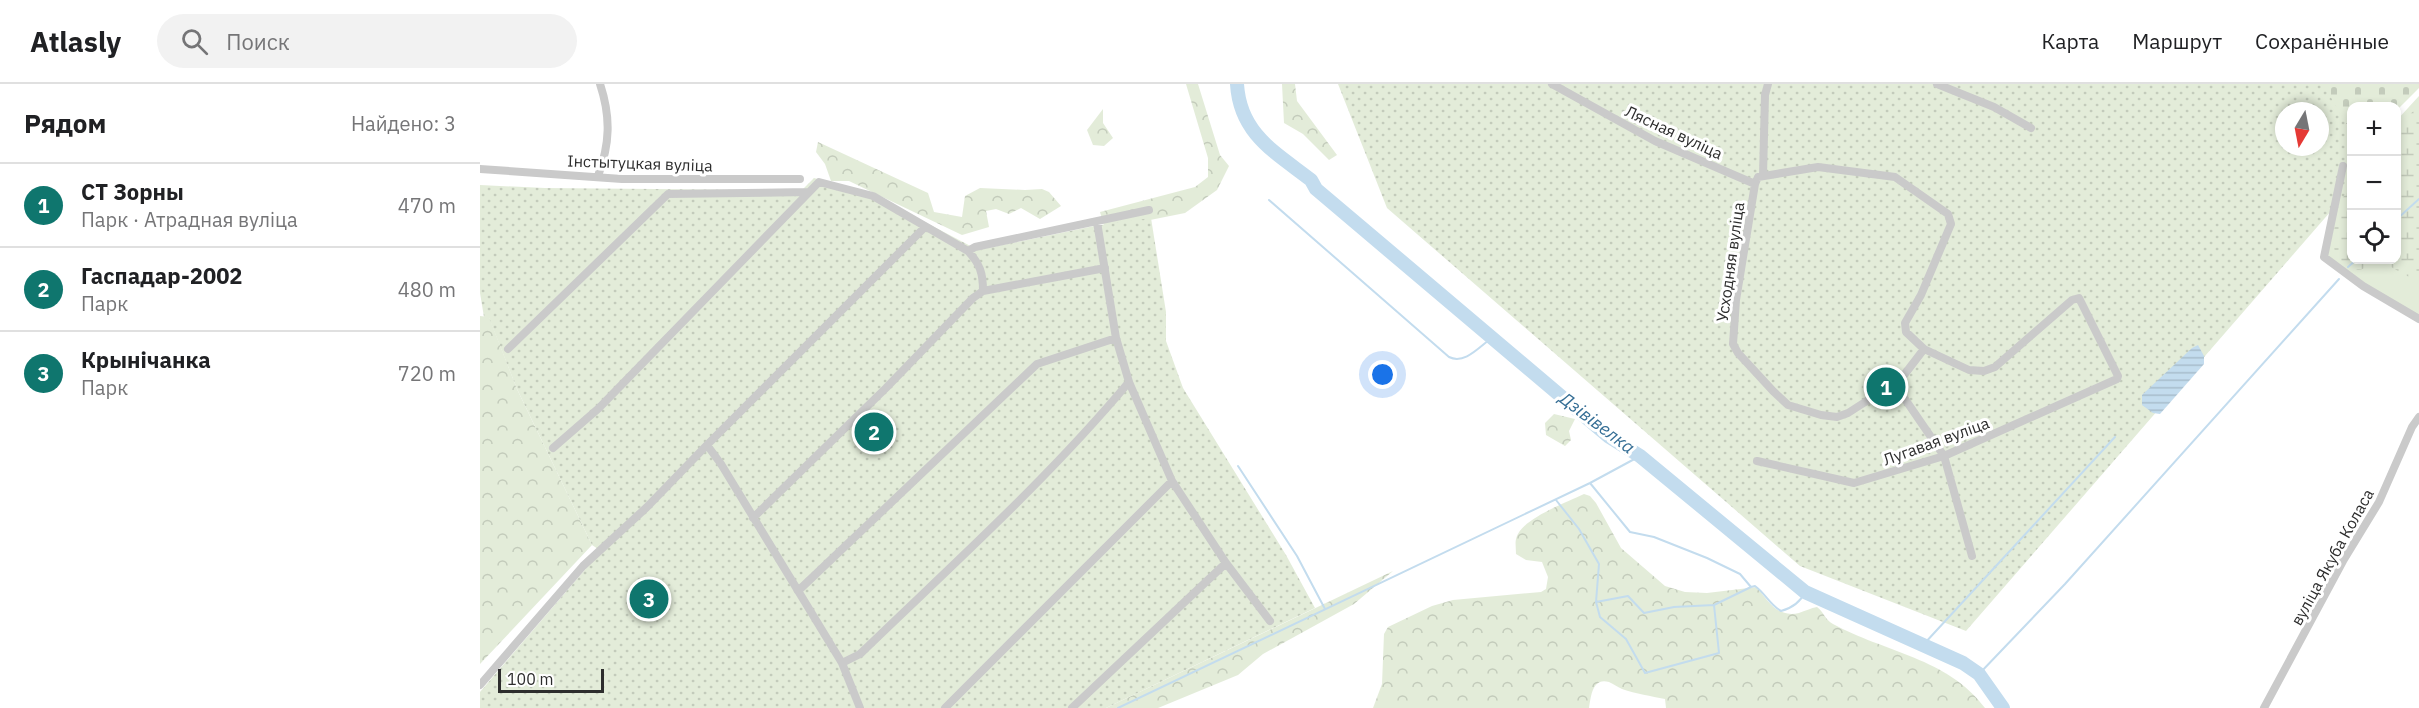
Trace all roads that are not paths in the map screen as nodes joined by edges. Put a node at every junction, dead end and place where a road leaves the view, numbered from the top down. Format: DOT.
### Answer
graph roads {
  1 [pos="600,84"];
  2 [pos="1552,84"];
  3 [pos="1768,84"];
  4 [pos="1937,84"];
  5 [pos="2031,128"];
  6 [pos="2343,166"];
  7 [pos="480,169"];
  8 [pos="598,176"];
  9 [pos="1763,176"];
  10 [pos="800,179"];
  11 [pos="1755,184"];
  12 [pos="809,192"];
  13 [pos="1149,210"];
  14 [pos="1097,222"];
  15 [pos="925,227"];
  16 [pos="968,251"];
  17 [pos="1105,268"];
  18 [pos="983,291"];
  19 [pos="2419,319"];
  20 [pos="1116,338"];
  21 [pos="508,348"];
  22 [pos="1923,349"];
  23 [pos="1129,382"];
  24 [pos="1894,383"];
  25 [pos="2419,417"];
  26 [pos="707,445"];
  27 [pos="553,448"];
  28 [pos="1944,456"];
  29 [pos="1756,461"];
  30 [pos="1172,481"];
  31 [pos="753,518"];
  32 [pos="1972,556"];
  33 [pos="1226,563"];
  34 [pos="798,591"];
  35 [pos="1270,621"];
  36 [pos="842,663"];
  37 [pos="480,685"];
  38 [pos="860,708"];
  39 [pos="945,708"];
  40 [pos="1072,708"];
  41 [pos="2264,708"];
  1 -- 8 [label="street"];
  2 -- 11 [label="street, Лясная вуліца"];
  3 -- 9 [label="street"];
  4 -- 5 [label="street"];
  6 -- 19 [label="street"];
  7 -- 8 [label="street, Інстытуцкая вуліца"];
  8 -- 10 [label="street, Інстытуцкая вуліца"];
  9 -- 11 [label="street"];
  9 -- 22 [label="street"];
  11 -- 24 [label="street, Усходняя вуліца"];
  12 -- 15 [label="street"];
  12 -- 21 [label="street"];
  12 -- 27 [label="street"];
  13 -- 14 [label="street"];
  14 -- 16 [label="street"];
  14 -- 17 [label="street"];
  15 -- 16 [label="street"];
  15 -- 26 [label="street"];
  16 -- 18 [label="street"];
  17 -- 18 [label="street"];
  17 -- 20 [label="street"];
  18 -- 31 [label="street"];
  20 -- 23 [label="street"];
  20 -- 34 [label="street"];
  22 -- 24 [label="street"];
  22 -- 28 [label="street, Лугавая вуліца"];
  23 -- 30 [label="street"];
  23 -- 36 [label="street"];
  24 -- 28 [label="street"];
  25 -- 41 [label="street, вуліца Якуба Коласа"];
  26 -- 31 [label="street"];
  26 -- 37 [label="street"];
  28 -- 29 [label="street, Лугавая вуліца"];
  28 -- 32 [label="street"];
  30 -- 33 [label="street"];
  30 -- 39 [label="street"];
  31 -- 34 [label="street"];
  33 -- 35 [label="street"];
  33 -- 40 [label="street"];
  34 -- 36 [label="street"];
  36 -- 38 [label="street"];
}
